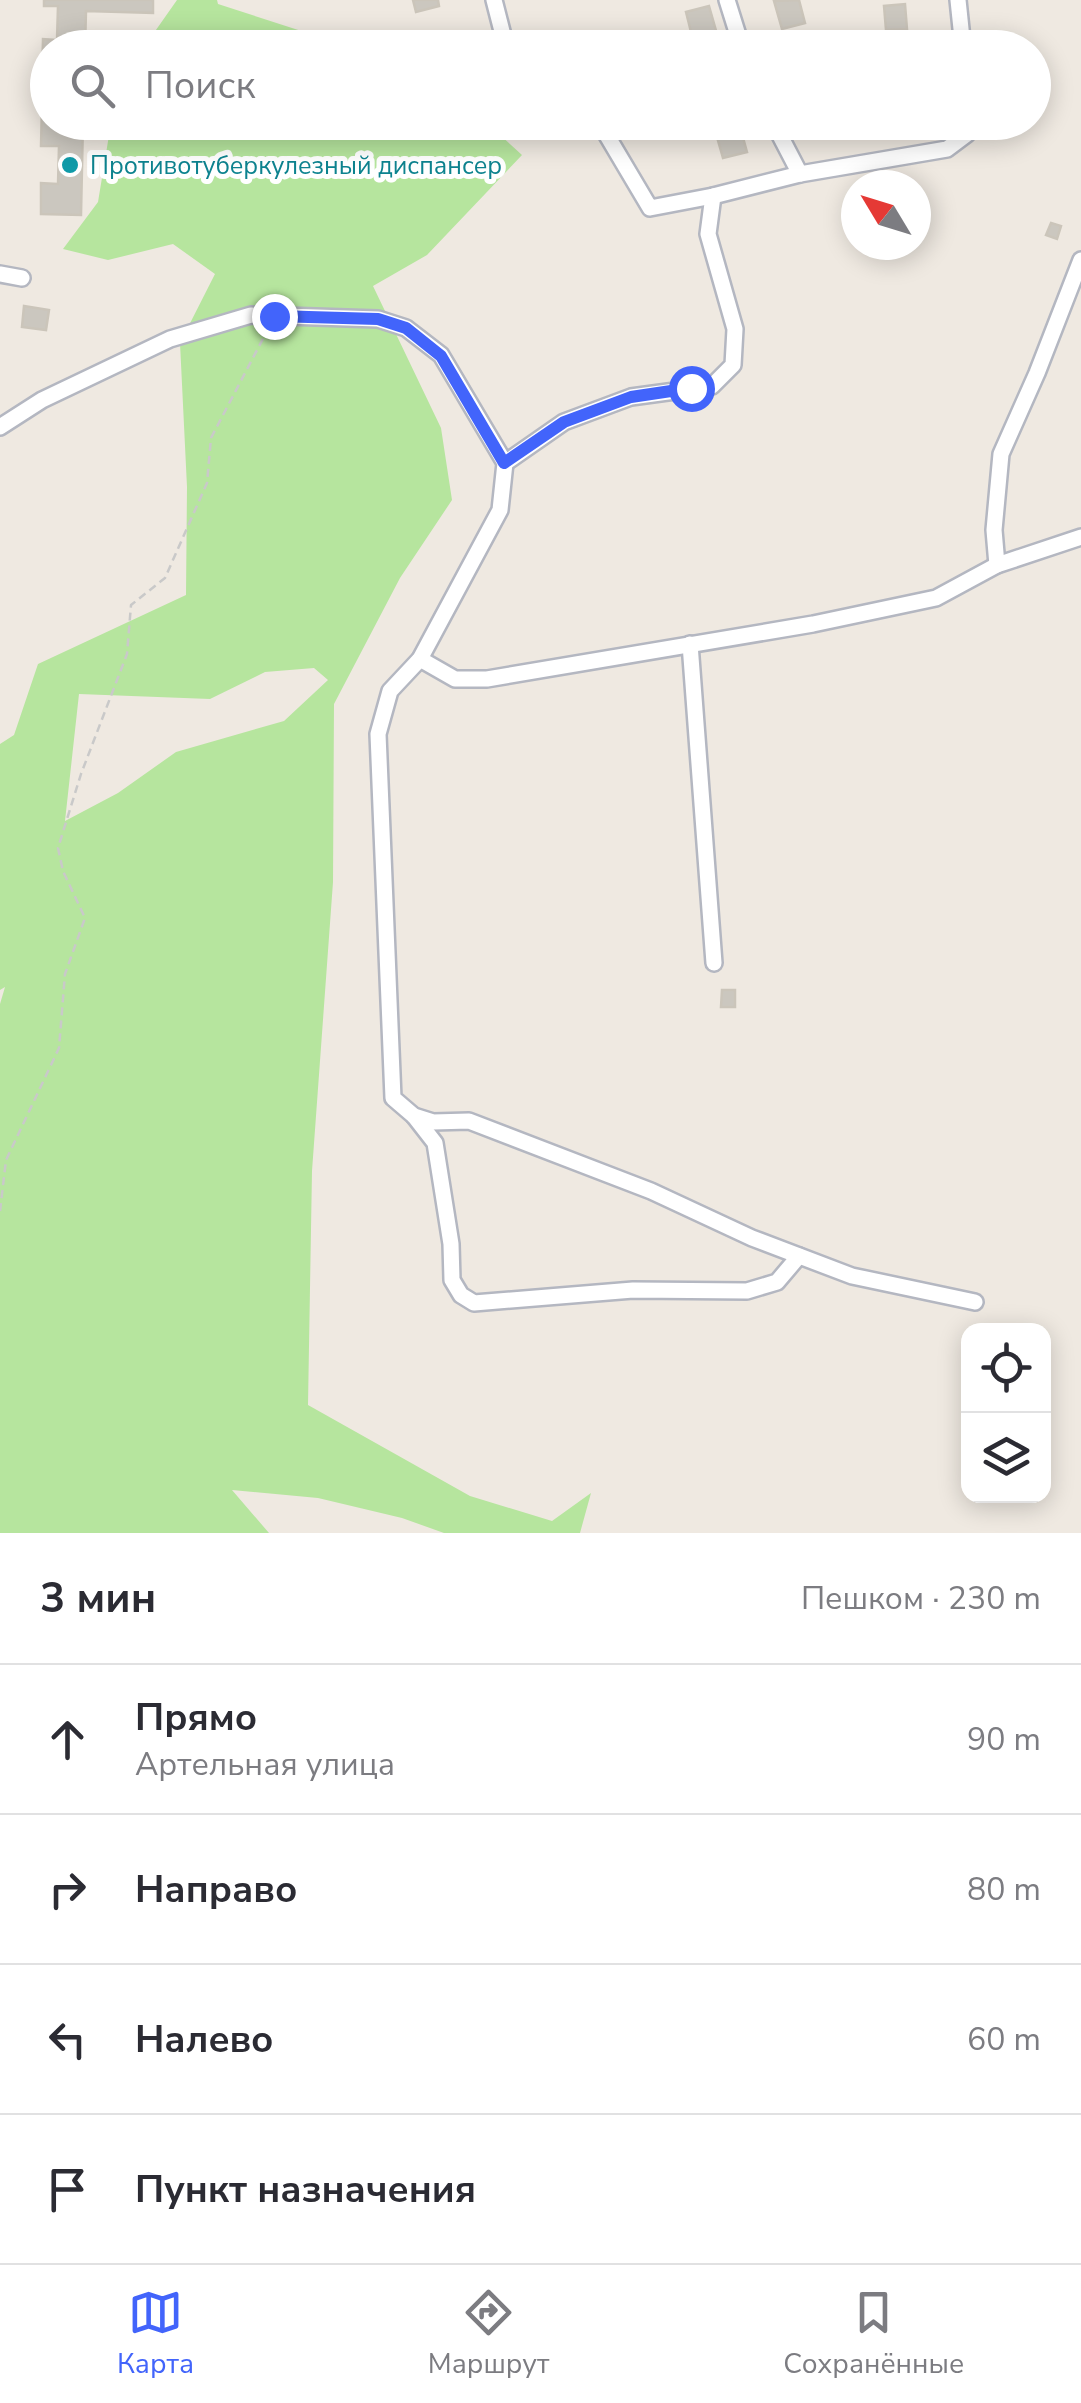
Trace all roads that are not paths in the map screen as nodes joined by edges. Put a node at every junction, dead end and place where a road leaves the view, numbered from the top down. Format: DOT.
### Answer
graph roads {
  1 [pos="494,0"];
  2 [pos="727,0"];
  3 [pos="958,0"];
  4 [pos="505,30"];
  5 [pos="736,30"];
  6 [pos="961,30"];
  7 [pos="610,140"];
  8 [pos="782,140"];
  9 [pos="958,140"];
  10 [pos="800,174"];
  11 [pos="712,196"];
  12 [pos="1081,260"];
  13 [pos="0,274"];
  14 [pos="22,278"];
  15 [pos="0,426"];
  16 [pos="504,463"];
  17 [pos="1081,537"];
  18 [pos="997,565"];
  19 [pos="690,644"];
  20 [pos="420,659"];
  21 [pos="714,963"];
  22 [pos="414,1116"];
  23 [pos="798,1256"];
  24 [pos="974,1302"];
  1 -- 4 [label="street"];
  2 -- 5 [label="street"];
  3 -- 6 [label="street"];
  7 -- 11 [label="street"];
  8 -- 10 [label="street"];
  9 -- 10 [label="street"];
  10 -- 11 [label="street"];
  11 -- 16 [label="street"];
  12 -- 18 [label="street"];
  13 -- 14 [label="street"];
  15 -- 16 [label="street"];
  16 -- 20 [label="street"];
  17 -- 18 [label="street"];
  18 -- 19 [label="street"];
  19 -- 20 [label="street"];
  19 -- 21 [label="street"];
  20 -- 22 [label="street"];
  22 -- 23 [label="street"];
  22 -- 23 [label="street"];
  23 -- 24 [label="street"];
}
